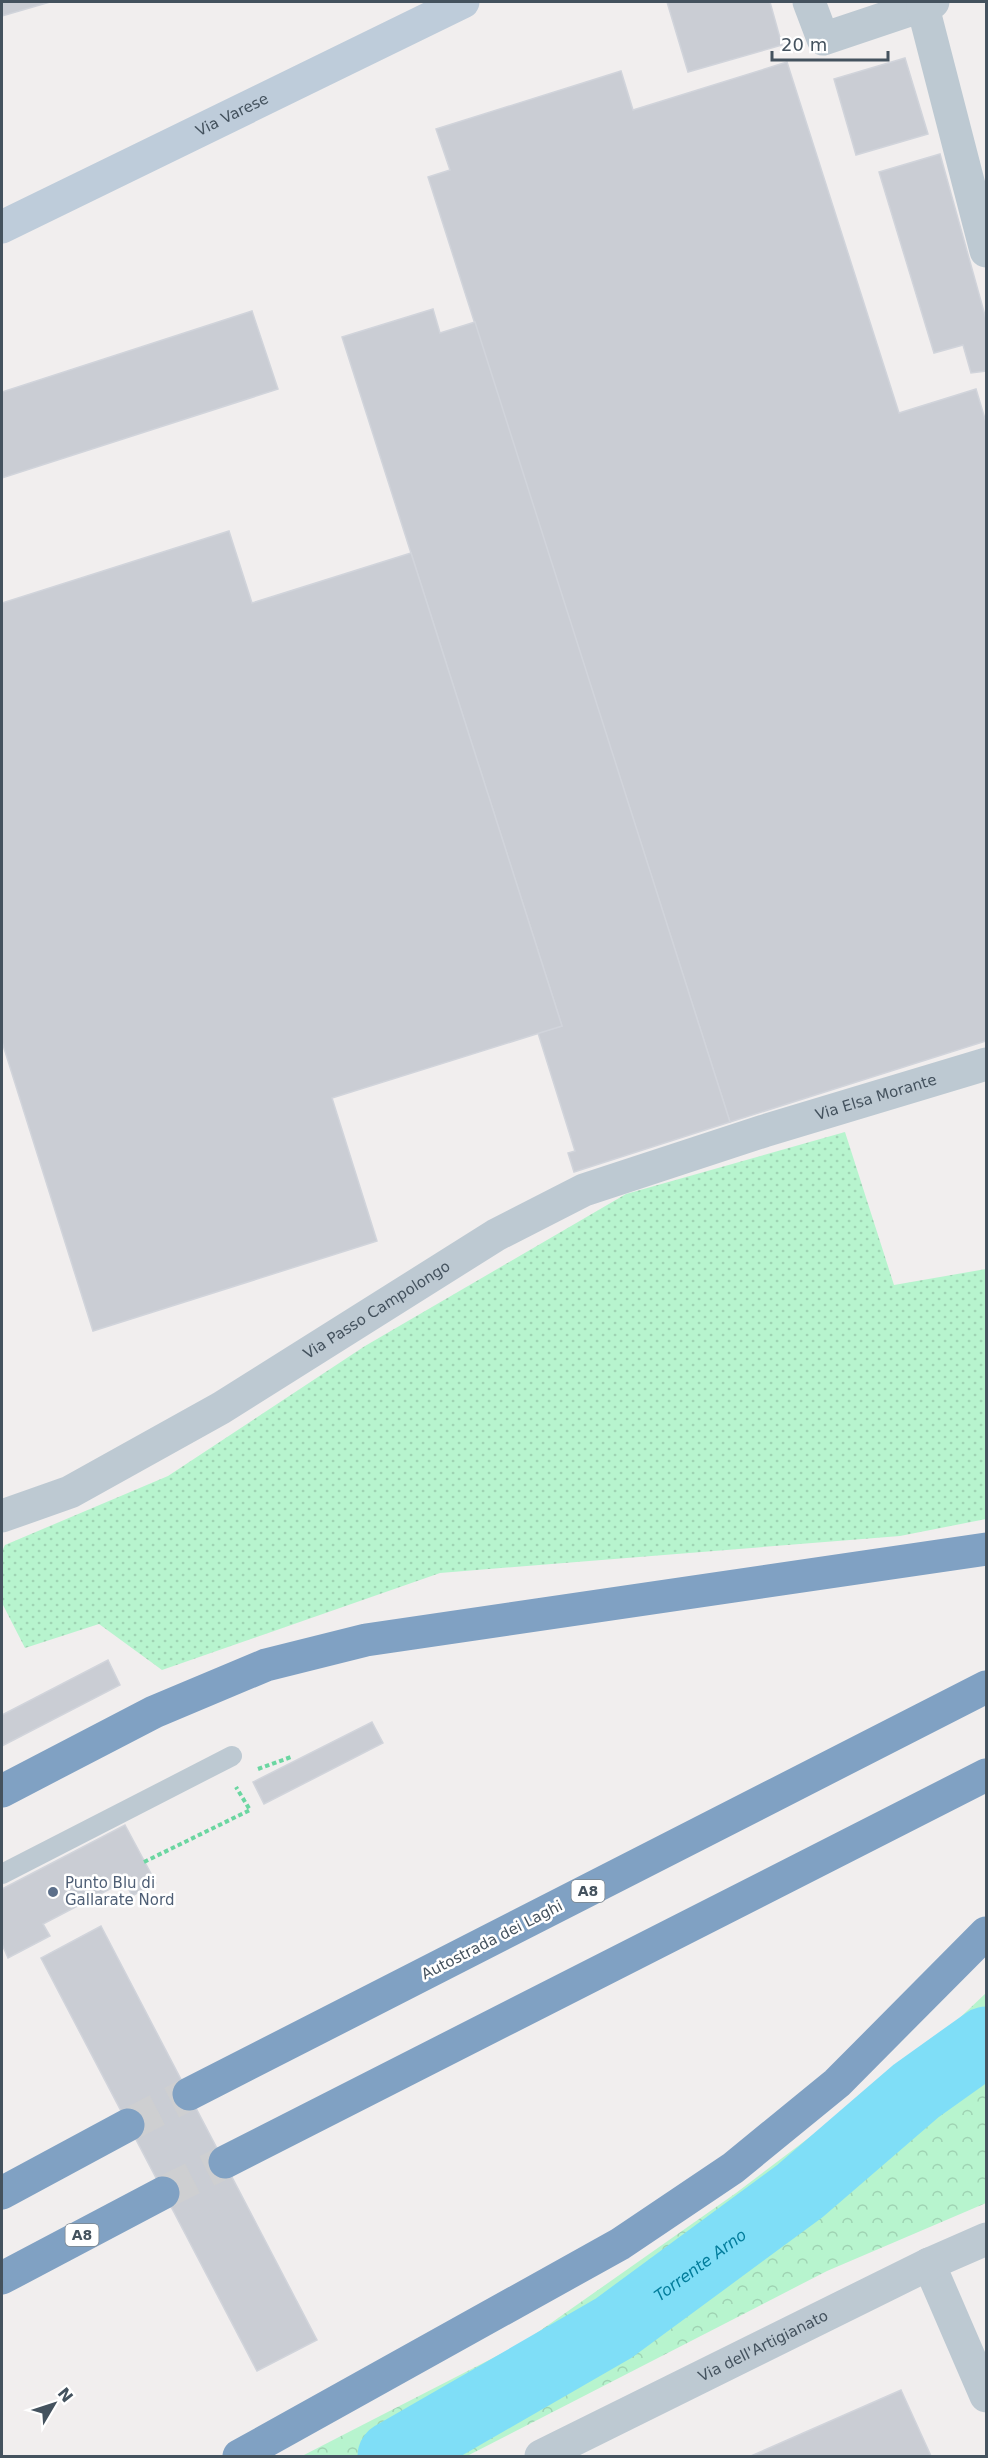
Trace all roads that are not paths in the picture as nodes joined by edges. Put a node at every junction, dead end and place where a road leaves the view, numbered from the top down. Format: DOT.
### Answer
graph roads {
  1 [pos="463,2"];
  2 [pos="809,2"];
  3 [pos="928,4"];
  4 [pos="2,226"];
  5 [pos="987,251"];
  6 [pos="987,1064"];
  7 [pos="764,1131"];
  8 [pos="2,1516"];
  9 [pos="987,1549"];
  10 [pos="987,1687"];
  11 [pos="232,1756"];
  12 [pos="987,1774"];
  13 [pos="2,1791"];
  14 [pos="2,1874"];
  15 [pos="987,1933"];
  16 [pos="189,2094"];
  17 [pos="128,2125"];
  18 [pos="225,2162"];
  19 [pos="2,2193"];
  20 [pos="163,2193"];
  21 [pos="987,2239"];
  22 [pos="929,2264"];
  23 [pos="2,2278"];
  24 [pos="987,2396"];
  25 [pos="239,2457"];
  26 [pos="541,2457"];
  1 -- 4 [label="main road, Via Varese"];
  2 -- 3 [label="street"];
  3 -- 5 [label="street"];
  6 -- 7 [label="street, Via Elsa Morante"];
  7 -- 8 [label="street, Via Passo Campolongo"];
  9 -- 13 [label="highway"];
  10 -- 16 [label="highway, Autostrada dei Laghi / A8"];
  11 -- 14 [label="lane"];
  12 -- 18 [label="highway"];
  15 -- 25 [label="highway"];
  17 -- 19 [label="highway"];
  20 -- 23 [label="highway, A8"];
  21 -- 22 [label="street, Via dell'Artigianato"];
  22 -- 24 [label="street"];
  22 -- 26 [label="street, Via dell'Artigianato"];
}
